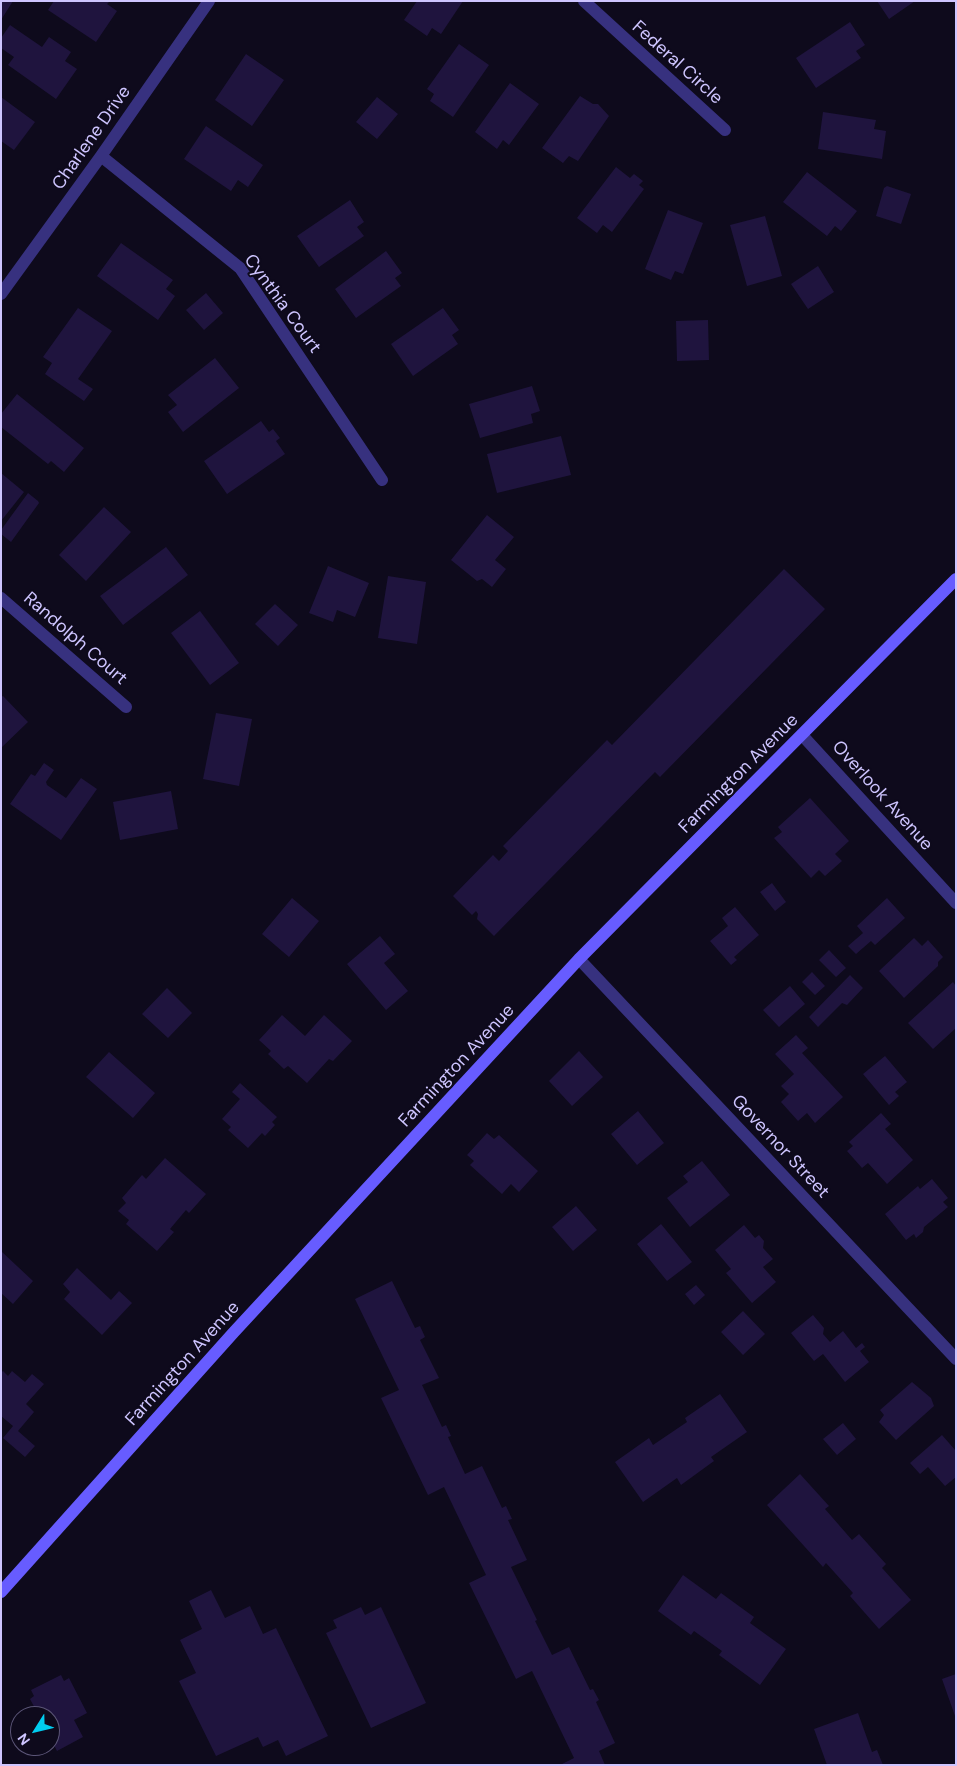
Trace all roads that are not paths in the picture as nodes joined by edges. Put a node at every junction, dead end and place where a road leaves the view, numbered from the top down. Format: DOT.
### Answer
graph roads {
  1 [pos="209,1"];
  2 [pos="584,1"];
  3 [pos="725,130"];
  4 [pos="101,156"];
  5 [pos="1,294"];
  6 [pos="382,480"];
  7 [pos="956,579"];
  8 [pos="1,598"];
  9 [pos="126,707"];
  10 [pos="802,735"];
  11 [pos="956,903"];
  12 [pos="579,959"];
  13 [pos="956,1359"];
  14 [pos="1,1592"];
  1 -- 4 [label="street, Charlene Drive"];
  2 -- 3 [label="street, Federal Circle"];
  4 -- 5 [label="street, Charlene Drive"];
  4 -- 6 [label="street, Cynthia Court"];
  7 -- 10 [label="main road, Farmington Avenue"];
  8 -- 9 [label="street, Randolph Court"];
  10 -- 11 [label="street, Overlook Avenue"];
  10 -- 12 [label="main road, Farmington Avenue"];
  12 -- 13 [label="street, Governor Street"];
  12 -- 14 [label="main road, Farmington Avenue"];
}
